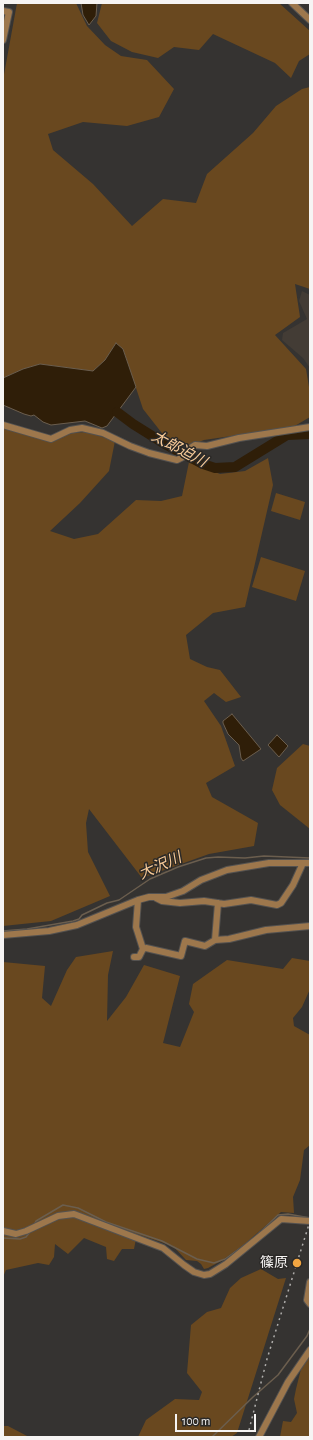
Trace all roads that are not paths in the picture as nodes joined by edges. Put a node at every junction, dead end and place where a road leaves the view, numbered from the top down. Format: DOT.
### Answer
graph roads {
  1 [pos="292,3"];
  2 [pos="3,11"];
  3 [pos="310,20"];
  4 [pos="3,40"];
  5 [pos="3,425"];
  6 [pos="310,427"];
  7 [pos="307,863"];
  8 [pos="149,897"];
  9 [pos="138,900"];
  10 [pos="218,903"];
  11 [pos="310,926"];
  12 [pos="3,935"];
  13 [pos="215,940"];
  14 [pos="142,949"];
  15 [pos="134,957"];
  16 [pos="310,1221"];
  17 [pos="3,1231"];
  18 [pos="310,1282"];
  19 [pos="310,1304"];
  20 [pos="310,1350"];
  21 [pos="258,1437"];
  1 -- 3 [label="street"];
  2 -- 4 [label="street"];
  5 -- 6 [label="street"];
  7 -- 8 [label="street"];
  7 -- 10 [label="street"];
  8 -- 9 [label="street"];
  8 -- 10 [label="street"];
  9 -- 12 [label="street"];
  9 -- 14 [label="street"];
  10 -- 13 [label="street"];
  11 -- 13 [label="street"];
  13 -- 14 [label="street"];
  14 -- 15 [label="street"];
  16 -- 17 [label="street"];
  18 -- 19 [label="street"];
  20 -- 21 [label="street"];
}
